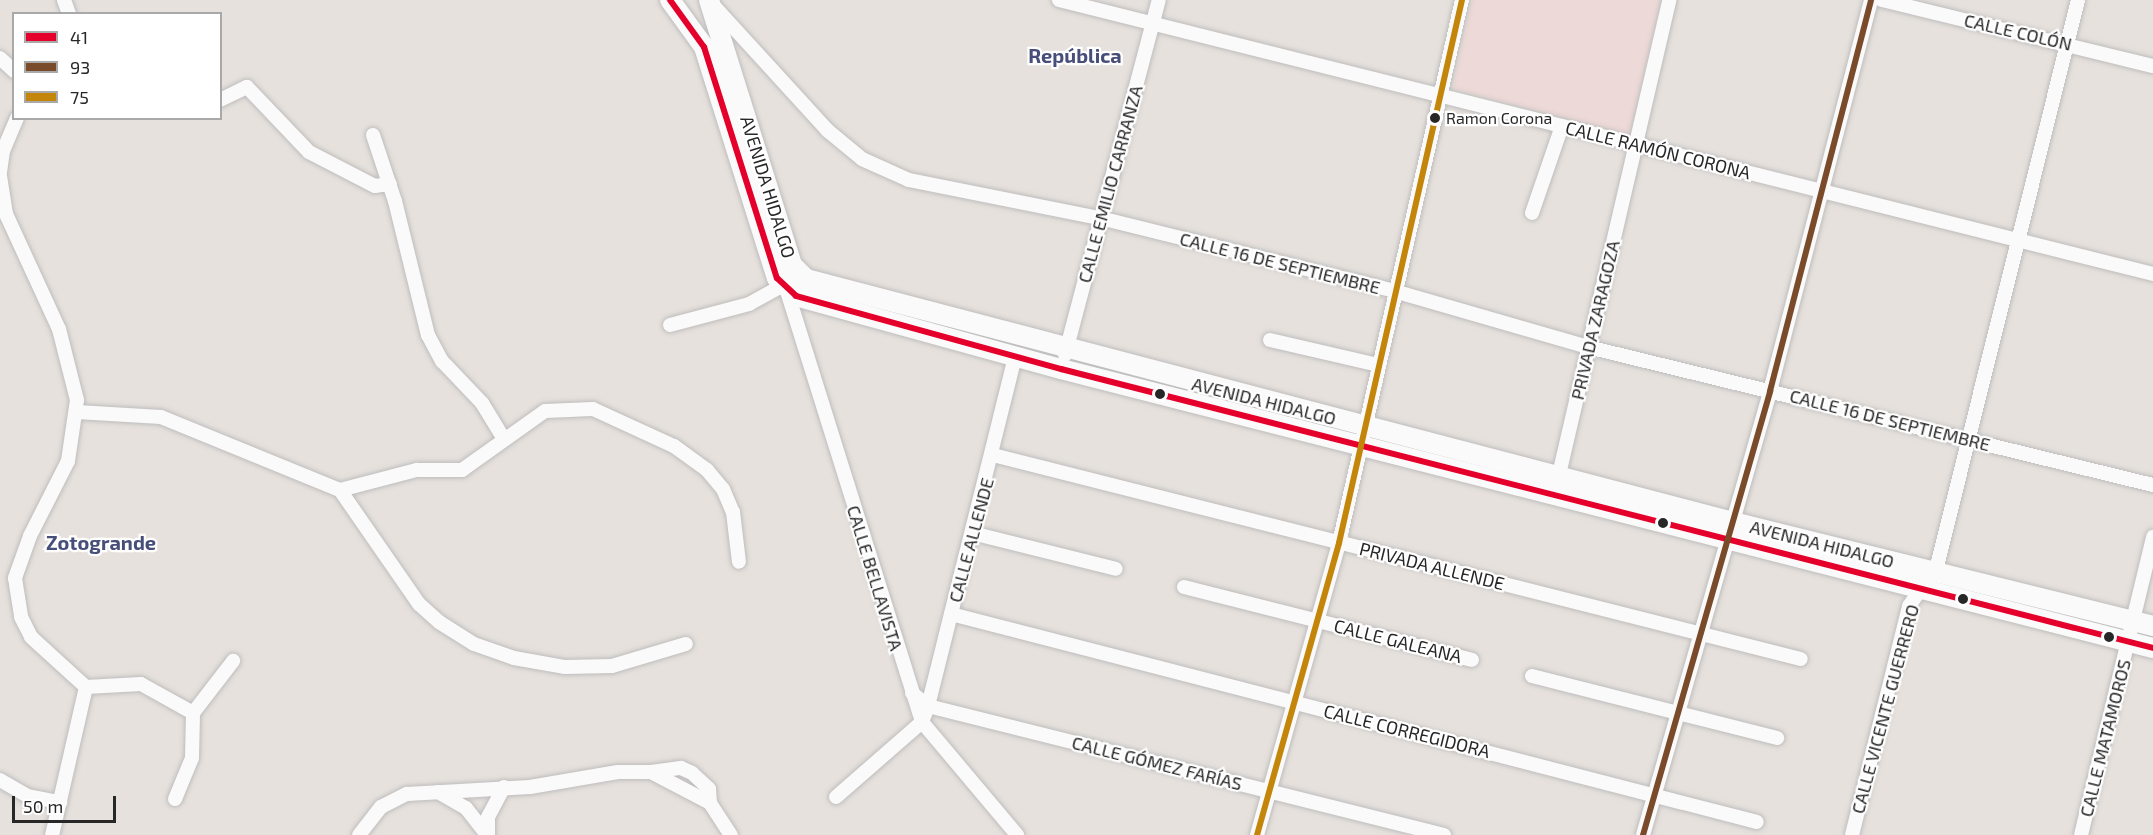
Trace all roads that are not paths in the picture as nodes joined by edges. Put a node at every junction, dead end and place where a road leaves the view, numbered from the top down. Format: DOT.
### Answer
graph roads {
  1 [pos="670,0"];
  2 [pos="1059,0"];
  3 [pos="1159,0"];
  4 [pos="1462,0"];
  5 [pos="1669,0"];
  6 [pos="1871,0"];
  7 [pos="1882,0"];
  8 [pos="2078,0"];
  9 [pos="710,2"];
  10 [pos="1153,23"];
  11 [pos="2067,44"];
  12 [pos="0,57"];
  13 [pos="2153,66"];
  14 [pos="12,69"];
  15 [pos="1441,96"];
  16 [pos="222,99"];
  17 [pos="16,120"];
  18 [pos="1562,126"];
  19 [pos="373,135"];
  20 [pos="1637,145"];
  21 [pos="0,174"];
  22 [pos="390,184"];
  23 [pos="1824,192"];
  24 [pos="1532,213"];
  25 [pos="1100,218"];
  26 [pos="2019,240"];
  27 [pos="2153,274"];
  28 [pos="784,289"];
  29 [pos="1394,291"];
  30 [pos="884,311"];
  31 [pos="670,325"];
  32 [pos="1270,340"];
  33 [pos="1588,347"];
  34 [pos="1015,357"];
  35 [pos="1064,359"];
  36 [pos="1378,365"];
  37 [pos="1770,391"];
  38 [pos="77,412"];
  39 [pos="1362,436"];
  40 [pos="504,439"];
  41 [pos="1967,439"];
  42 [pos="993,455"];
  43 [pos="2153,485"];
  44 [pos="1556,486"];
  45 [pos="339,490"];
  46 [pos="1730,531"];
  47 [pos="972,533"];
  48 [pos="2153,537"];
  49 [pos="1339,543"];
  50 [pos="739,562"];
  51 [pos="1116,569"];
  52 [pos="1933,572"];
  53 [pos="1184,587"];
  54 [pos="1920,589"];
  55 [pos="951,614"];
  56 [pos="1318,621"];
  57 [pos="2133,621"];
  58 [pos="2153,626"];
  59 [pos="1700,633"];
  60 [pos="2128,642"];
  61 [pos="686,644"];
  62 [pos="2153,648"];
  63 [pos="1801,659"];
  64 [pos="1472,660"];
  65 [pos="233,661"];
  66 [pos="1532,676"];
  67 [pos="86,687"];
  68 [pos="910,691"];
  69 [pos="1297,703"];
  70 [pos="928,706"];
  71 [pos="193,713"];
  72 [pos="1677,713"];
  73 [pos="922,722"];
  74 [pos="1777,738"];
  75 [pos="0,780"];
  76 [pos="504,787"];
  77 [pos="1269,790"];
  78 [pos="436,791"];
  79 [pos="1654,795"];
  80 [pos="836,797"];
  81 [pos="175,798"];
  82 [pos="60,802"];
  83 [pos="1757,822"];
  84 [pos="52,835"];
  85 [pos="359,835"];
  86 [pos="488,835"];
  87 [pos="731,835"];
  88 [pos="1017,835"];
  89 [pos="1257,835"];
  90 [pos="1444,835"];
  91 [pos="1643,835"];
  92 [pos="1852,835"];
  93 [pos="2081,835"];
  1 -- 28 [label="main road, AVENIDA HIDALGO"];
  2 -- 10 [label="street, CALLE RAMÓN CORONA"];
  3 -- 10 [label="street, CALLE EMILIO CARRANZA"];
  4 -- 15 [label="street"];
  5 -- 20 [label="street, PRIVADA ZARAGOZA"];
  6 -- 23 [label="street"];
  7 -- 11 [label="street, CALLE COLÓN"];
  8 -- 11 [label="street, CALLE VICENTE GUERRERO"];
  9 -- 25 [label="street, CALLE 16 DE SEPTIEMBRE"];
  9 -- 30 [label="main road, AVENIDA HIDALGO"];
  10 -- 15 [label="street, CALLE RAMÓN CORONA"];
  10 -- 25 [label="street, CALLE EMILIO CARRANZA"];
  11 -- 13 [label="street, CALLE COLÓN"];
  11 -- 26 [label="street, CALLE VICENTE GUERRERO"];
  12 -- 14 [label="street"];
  15 -- 18 [label="street, CALLE RAMÓN CORONA"];
  15 -- 29 [label="street"];
  16 -- 22 [label="street"];
  17 -- 21 [label="street"];
  18 -- 20 [label="street, CALLE RAMÓN CORONA"];
  18 -- 24 [label="street"];
  19 -- 22 [label="street"];
  20 -- 23 [label="street, CALLE RAMÓN CORONA"];
  20 -- 33 [label="street, PRIVADA ZARAGOZA"];
  21 -- 38 [label="street"];
  22 -- 40 [label="street"];
  23 -- 26 [label="street, CALLE RAMÓN CORONA"];
  23 -- 37 [label="street"];
  25 -- 29 [label="street, CALLE 16 DE SEPTIEMBRE"];
  25 -- 35 [label="street, CALLE EMILIO CARRANZA"];
  26 -- 27 [label="street, CALLE RAMÓN CORONA"];
  26 -- 41 [label="street, CALLE VICENTE GUERRERO"];
  28 -- 30 [label="main road, AVENIDA HIDALGO"];
  28 -- 31 [label="street"];
  28 -- 68 [label="street, CALLE BELLAVISTA"];
  29 -- 33 [label="street, CALLE 16 DE SEPTIEMBRE"];
  29 -- 36 [label="street"];
  30 -- 34 [label="main road, AVENIDA HIDALGO"];
  30 -- 35 [label="main road, AVENIDA HIDALGO"];
  32 -- 36 [label="street"];
  33 -- 37 [label="street, CALLE 16 DE SEPTIEMBRE"];
  33 -- 44 [label="street, PRIVADA ZARAGOZA"];
  34 -- 35 [label="main road, AVENIDA HIDALGO"];
  34 -- 42 [label="street, CALLE ALLENDE"];
  35 -- 39 [label="main road, AVENIDA HIDALGO"];
  36 -- 39 [label="street"];
  37 -- 41 [label="street, CALLE 16 DE SEPTIEMBRE"];
  37 -- 46 [label="street"];
  38 -- 45 [label="street"];
  38 -- 67 [label="street"];
  39 -- 44 [label="main road, AVENIDA HIDALGO"];
  39 -- 49 [label="street"];
  40 -- 45 [label="street"];
  40 -- 50 [label="street"];
  41 -- 43 [label="street, CALLE 16 DE SEPTIEMBRE"];
  41 -- 52 [label="street, CALLE VICENTE GUERRERO"];
  42 -- 47 [label="street, CALLE ALLENDE"];
  42 -- 49 [label="street, PRIVADA ALLENDE"];
  44 -- 46 [label="main road, AVENIDA HIDALGO"];
  45 -- 61 [label="street"];
  46 -- 52 [label="main road, AVENIDA HIDALGO"];
  46 -- 54 [label="main road, AVENIDA HIDALGO"];
  46 -- 59 [label="street"];
  47 -- 51 [label="street"];
  47 -- 55 [label="street, CALLE ALLENDE"];
  48 -- 57 [label="street, CALLE MATAMOROS"];
  49 -- 56 [label="street"];
  49 -- 59 [label="street, PRIVADA ALLENDE"];
  52 -- 54 [label="street, CALLE VICENTE GUERRERO"];
  52 -- 57 [label="main road, AVENIDA HIDALGO"];
  53 -- 56 [label="street, CALLE GALEANA"];
  54 -- 60 [label="main road, AVENIDA HIDALGO"];
  54 -- 92 [label="street, CALLE VICENTE GUERRERO"];
  55 -- 69 [label="street, CALLE CORREGIDORA"];
  55 -- 70 [label="street, CALLE ALLENDE"];
  56 -- 64 [label="street, CALLE GALEANA"];
  56 -- 69 [label="street"];
  57 -- 58 [label="main road, AVENIDA HIDALGO"];
  57 -- 60 [label="street, CALLE MATAMOROS"];
  59 -- 63 [label="street, PRIVADA ALLENDE"];
  59 -- 72 [label="street"];
  60 -- 62 [label="main road, AVENIDA HIDALGO"];
  60 -- 93 [label="street, CALLE MATAMOROS"];
  65 -- 71 [label="street"];
  66 -- 72 [label="street"];
  67 -- 71 [label="street"];
  67 -- 82 [label="street"];
  68 -- 70 [label="street, CALLE GÓMEZ FARÍAS"];
  68 -- 73 [label="street, CALLE BELLAVISTA"];
  69 -- 77 [label="street"];
  69 -- 79 [label="street, CALLE CORREGIDORA"];
  70 -- 73 [label="street, CALLE ALLENDE"];
  70 -- 77 [label="street, CALLE GÓMEZ FARÍAS"];
  71 -- 81 [label="street"];
  72 -- 74 [label="street"];
  72 -- 79 [label="street"];
  73 -- 80 [label="street"];
  73 -- 88 [label="street, CALLE BELLAVISTA"];
  75 -- 82 [label="street"];
  76 -- 78 [label="street"];
  76 -- 86 [label="street"];
  76 -- 87 [label="street"];
  77 -- 89 [label="street"];
  77 -- 90 [label="street, CALLE GÓMEZ FARÍAS"];
  78 -- 85 [label="street"];
  78 -- 86 [label="street"];
  79 -- 83 [label="street, CALLE CORREGIDORA"];
  79 -- 91 [label="street"];
  82 -- 84 [label="street"];
}
